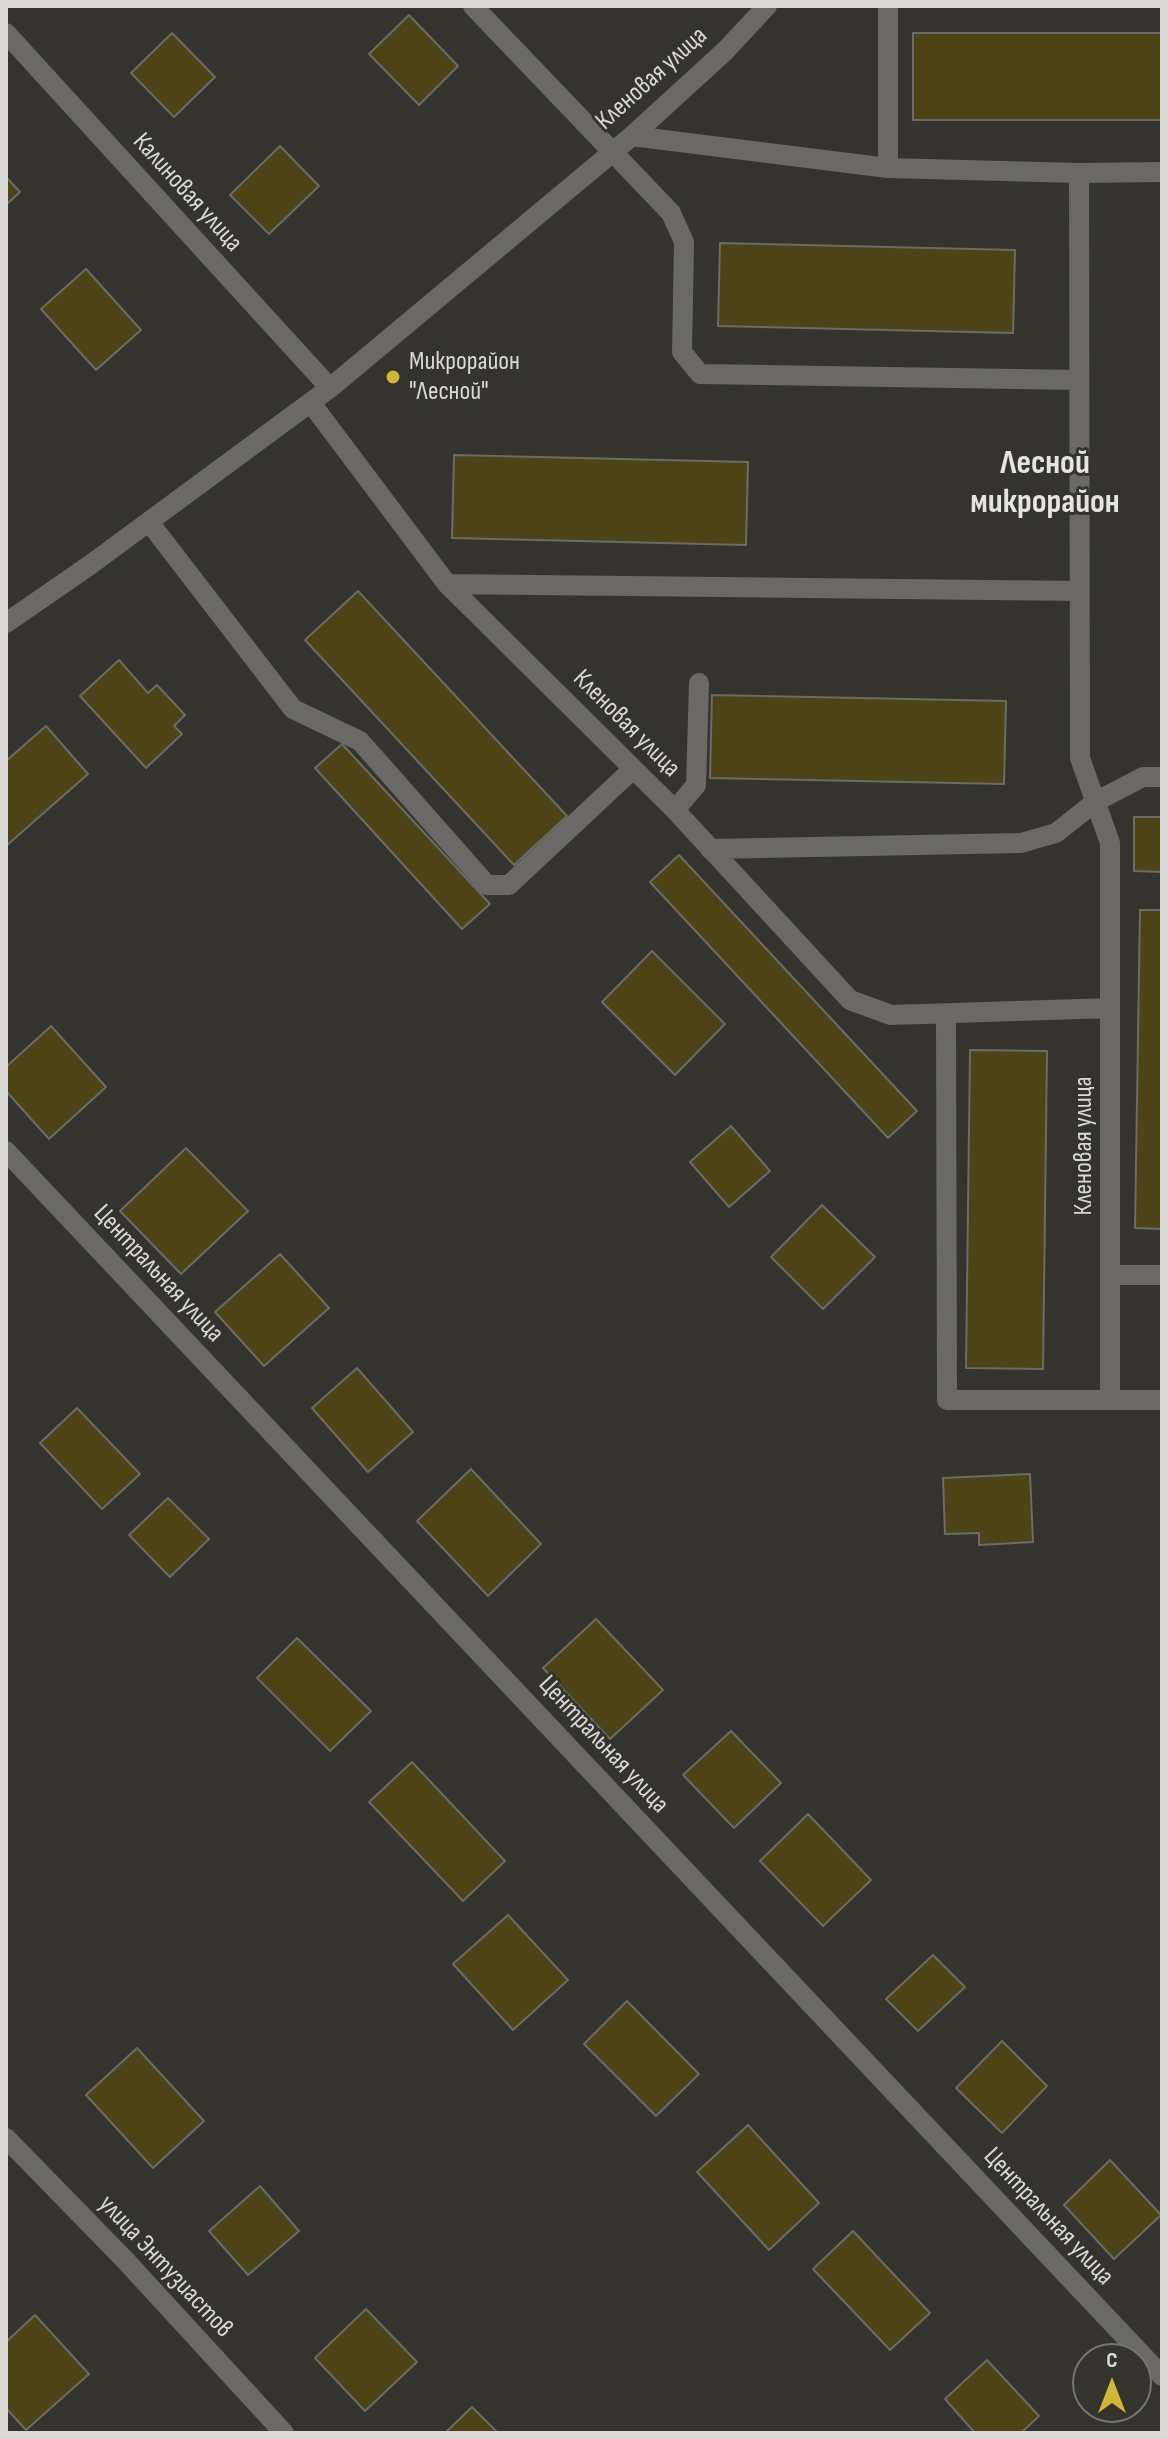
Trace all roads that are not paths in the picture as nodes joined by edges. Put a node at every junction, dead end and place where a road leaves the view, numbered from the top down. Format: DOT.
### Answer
graph roads {
  1 [pos="473,6"];
  2 [pos="767,6"];
  3 [pos="888,6"];
  4 [pos="6,33"];
  5 [pos="632,136"];
  6 [pos="611,151"];
  7 [pos="888,168"];
  8 [pos="1162,172"];
  9 [pos="1079,173"];
  10 [pos="1079,380"];
  11 [pos="330,388"];
  12 [pos="311,403"];
  13 [pos="149,522"];
  14 [pos="447,584"];
  15 [pos="1079,591"];
  16 [pos="6,623"];
  17 [pos="699,683"];
  18 [pos="633,769"];
  19 [pos="1162,777"];
  20 [pos="1095,802"];
  21 [pos="675,810"];
  22 [pos="710,849"];
  23 [pos="1110,1008"];
  24 [pos="946,1015"];
  25 [pos="6,1151"];
  26 [pos="1110,1275"];
  27 [pos="1162,1275"];
  28 [pos="1110,1400"];
  29 [pos="1162,1400"];
  30 [pos="6,2138"];
  31 [pos="1162,2376"];
  32 [pos="284,2433"];
  1 -- 6 [label="street"];
  2 -- 5 [label="street, Кленовая улица"];
  3 -- 7 [label="street"];
  4 -- 11 [label="street, Калиновая улица"];
  5 -- 6 [label="street, Кленовая улица"];
  5 -- 7 [label="street"];
  6 -- 10 [label="street"];
  6 -- 11 [label="street, Кленовая улица"];
  7 -- 9 [label="street"];
  8 -- 9 [label="street"];
  9 -- 10 [label="street"];
  10 -- 15 [label="street"];
  11 -- 12 [label="street, Кленовая улица"];
  12 -- 13 [label="street, Кленовая улица"];
  12 -- 14 [label="street, Кленовая улица"];
  13 -- 16 [label="street, Кленовая улица"];
  13 -- 18 [label="street"];
  14 -- 15 [label="street"];
  14 -- 18 [label="street, Кленовая улица"];
  15 -- 20 [label="street"];
  17 -- 21 [label="street"];
  18 -- 21 [label="street, Кленовая улица"];
  19 -- 20 [label="street"];
  20 -- 22 [label="street"];
  20 -- 23 [label="street"];
  21 -- 22 [label="street, Кленовая улица"];
  22 -- 24 [label="street, Кленовая улица"];
  23 -- 24 [label="street, Кленовая улица"];
  23 -- 26 [label="street, Кленовая улица"];
  24 -- 28 [label="street"];
  25 -- 31 [label="street, Центральная улица"];
  26 -- 27 [label="street"];
  26 -- 28 [label="street, Кленовая улица"];
  28 -- 29 [label="street"];
  30 -- 32 [label="street, улица Энтузиастов"];
}
